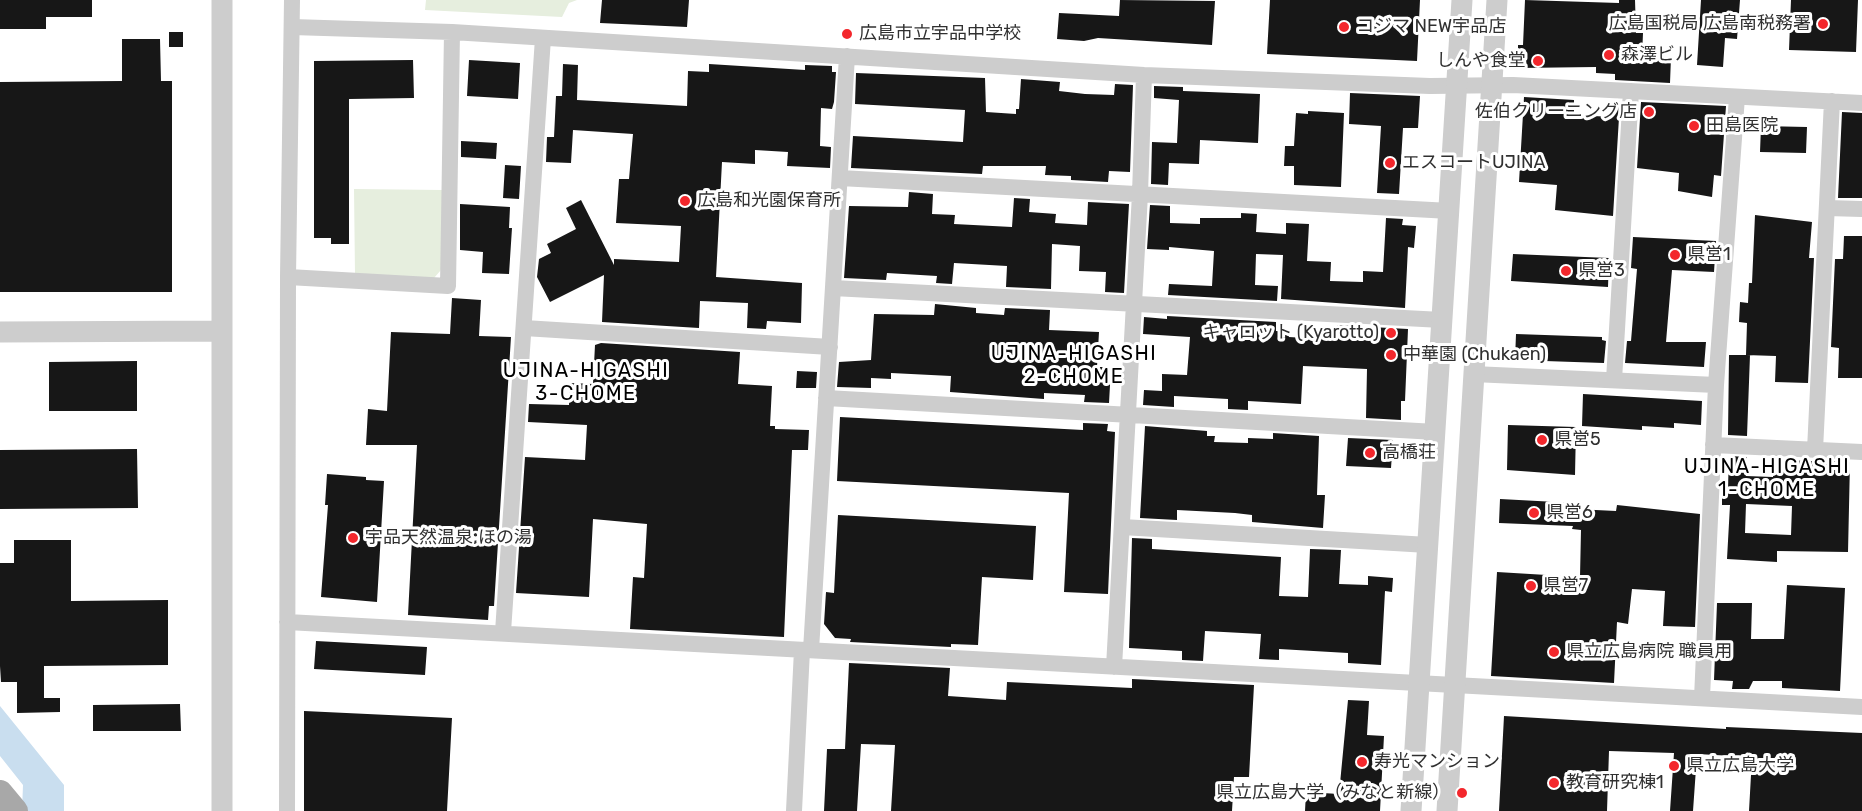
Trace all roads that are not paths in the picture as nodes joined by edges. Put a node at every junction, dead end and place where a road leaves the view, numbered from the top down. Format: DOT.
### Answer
graph roads {
  1 [pos="222,0"];
  2 [pos="292,0"];
  3 [pos="1462,0"];
  4 [pos="1497,0"];
  5 [pos="292,27"];
  6 [pos="452,32"];
  7 [pos="543,38"];
  8 [pos="847,56"];
  9 [pos="1144,75"];
  10 [pos="1456,85"];
  11 [pos="1491,85"];
  12 [pos="1631,91"];
  13 [pos="1737,97"];
  14 [pos="1832,101"];
  15 [pos="1862,103"];
  16 [pos="840,178"];
  17 [pos="1140,194"];
  18 [pos="1827,208"];
  19 [pos="1862,209"];
  20 [pos="1449,211"];
  21 [pos="288,277"];
  22 [pos="833,288"];
  23 [pos="1134,305"];
  24 [pos="1442,320"];
  25 [pos="524,328"];
  26 [pos="222,331"];
  27 [pos="0,332"];
  28 [pos="830,347"];
  29 [pos="1473,374"];
  30 [pos="1614,380"];
  31 [pos="1716,385"];
  32 [pos="826,398"];
  33 [pos="1128,414"];
  34 [pos="1436,432"];
  35 [pos="1713,445"];
  36 [pos="1815,450"];
  37 [pos="1862,452"];
  38 [pos="1122,527"];
  39 [pos="1428,545"];
  40 [pos="287,622"];
  41 [pos="502,632"];
  42 [pos="806,650"];
  43 [pos="1114,667"];
  44 [pos="1419,684"];
  45 [pos="1455,684"];
  46 [pos="1702,698"];
  47 [pos="1862,707"];
  48 [pos="0,793"];
  49 [pos="15,811"];
  50 [pos="222,811"];
  51 [pos="287,811"];
  52 [pos="794,811"];
  53 [pos="1411,811"];
  54 [pos="1447,811"];
  1 -- 26 [label="street"];
  2 -- 5 [label="street"];
  3 -- 10 [label="street"];
  4 -- 11 [label="street"];
  5 -- 6 [label="street"];
  5 -- 21 [label="street"];
  6 -- 7 [label="street"];
  6 -- 21 [label="street"];
  7 -- 8 [label="street"];
  7 -- 25 [label="street"];
  8 -- 9 [label="street"];
  8 -- 16 [label="street"];
  9 -- 10 [label="street"];
  9 -- 17 [label="street"];
  10 -- 11 [label="street"];
  10 -- 20 [label="street"];
  11 -- 12 [label="street"];
  11 -- 29 [label="street"];
  12 -- 13 [label="street"];
  12 -- 30 [label="street"];
  13 -- 14 [label="street"];
  13 -- 31 [label="street"];
  14 -- 15 [label="street"];
  14 -- 18 [label="street"];
  16 -- 17 [label="street"];
  16 -- 22 [label="street"];
  17 -- 20 [label="street"];
  17 -- 23 [label="street"];
  18 -- 19 [label="street"];
  18 -- 36 [label="street"];
  20 -- 24 [label="street"];
  21 -- 40 [label="street"];
  22 -- 23 [label="street"];
  22 -- 28 [label="street"];
  23 -- 24 [label="street"];
  23 -- 33 [label="street"];
  24 -- 34 [label="street"];
  25 -- 28 [label="street"];
  25 -- 41 [label="street"];
  26 -- 27 [label="street"];
  26 -- 50 [label="street"];
  28 -- 32 [label="street"];
  29 -- 30 [label="street"];
  29 -- 45 [label="street"];
  30 -- 31 [label="street"];
  31 -- 35 [label="street"];
  32 -- 33 [label="street"];
  32 -- 42 [label="street"];
  33 -- 34 [label="street"];
  33 -- 38 [label="street"];
  34 -- 39 [label="street"];
  35 -- 36 [label="street"];
  35 -- 46 [label="street"];
  36 -- 37 [label="street"];
  38 -- 39 [label="street"];
  38 -- 43 [label="street"];
  39 -- 44 [label="street"];
  40 -- 41 [label="street"];
  40 -- 51 [label="street"];
  41 -- 42 [label="street"];
  42 -- 43 [label="street"];
  42 -- 52 [label="street"];
  43 -- 44 [label="street"];
  44 -- 45 [label="street"];
  44 -- 53 [label="street"];
  45 -- 46 [label="street"];
  45 -- 54 [label="street"];
  46 -- 47 [label="street"];
  48 -- 49 [label="main road"];
}
